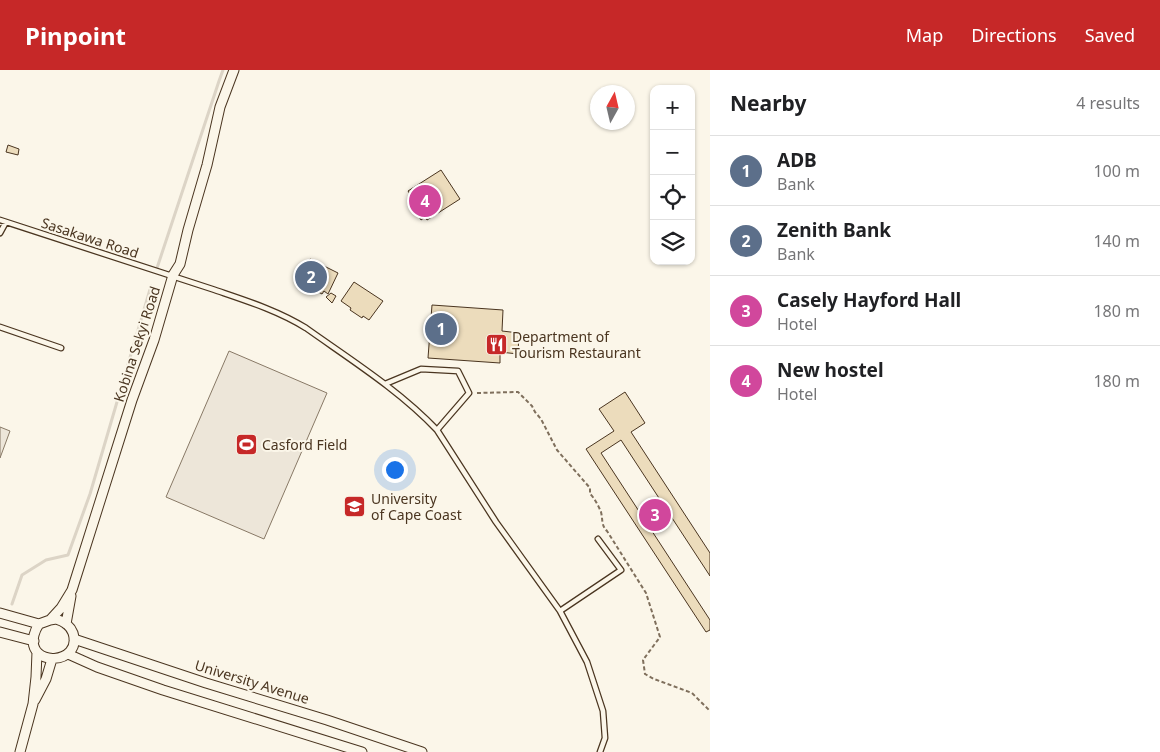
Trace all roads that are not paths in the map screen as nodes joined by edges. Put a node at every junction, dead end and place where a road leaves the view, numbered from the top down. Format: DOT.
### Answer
graph roads {
  1 [pos="234,70"];
  2 [pos="0,220"];
  3 [pos="6,222"];
  4 [pos="0,233"];
  5 [pos="173,277"];
  6 [pos="0,327"];
  7 [pos="61,348"];
  8 [pos="385,384"];
  9 [pos="437,430"];
  10 [pos="598,539"];
  11 [pos="72,590"];
  12 [pos="560,611"];
  13 [pos="0,613"];
  14 [pos="50,620"];
  15 [pos="39,624"];
  16 [pos="66,624"];
  17 [pos="0,632"];
  18 [pos="74,638"];
  19 [pos="34,641"];
  20 [pos="37,652"];
  21 [pos="68,654"];
  22 [pos="52,659"];
  23 [pos="33,704"];
  24 [pos="20,752"];
  25 [pos="362,752"];
  26 [pos="422,752"];
  27 [pos="600,752"];
  1 -- 5 [label="street, Kobina Sekyi Road"];
  2 -- 3 [label="lane, Sasakawa Road"];
  3 -- 4 [label="lane"];
  3 -- 5 [label="lane, Sasakawa Road"];
  5 -- 8 [label="lane, Sasakawa Road"];
  5 -- 11 [label="street, Kobina Sekyi Road"];
  6 -- 7 [label="lane"];
  8 -- 9 [label="lane, Sasakawa Road"];
  8 -- 9 [label="lane"];
  9 -- 12 [label="lane, Sasakawa Road"];
  10 -- 12 [label="lane"];
  11 -- 14 [label="street, Kobina Sekyi Road"];
  11 -- 16 [label="street"];
  12 -- 27 [label="lane, Sasakawa Road"];
  13 -- 15 [label="street"];
  14 -- 15 [label="street"];
  14 -- 16 [label="street"];
  15 -- 19 [label="street"];
  16 -- 18 [label="street"];
  17 -- 19 [label="street"];
  18 -- 21 [label="street"];
  18 -- 26 [label="street, University Avenue"];
  19 -- 20 [label="street"];
  20 -- 22 [label="street"];
  20 -- 23 [label="street"];
  21 -- 22 [label="street"];
  21 -- 25 [label="street"];
  22 -- 23 [label="street"];
  23 -- 24 [label="street"];
}
